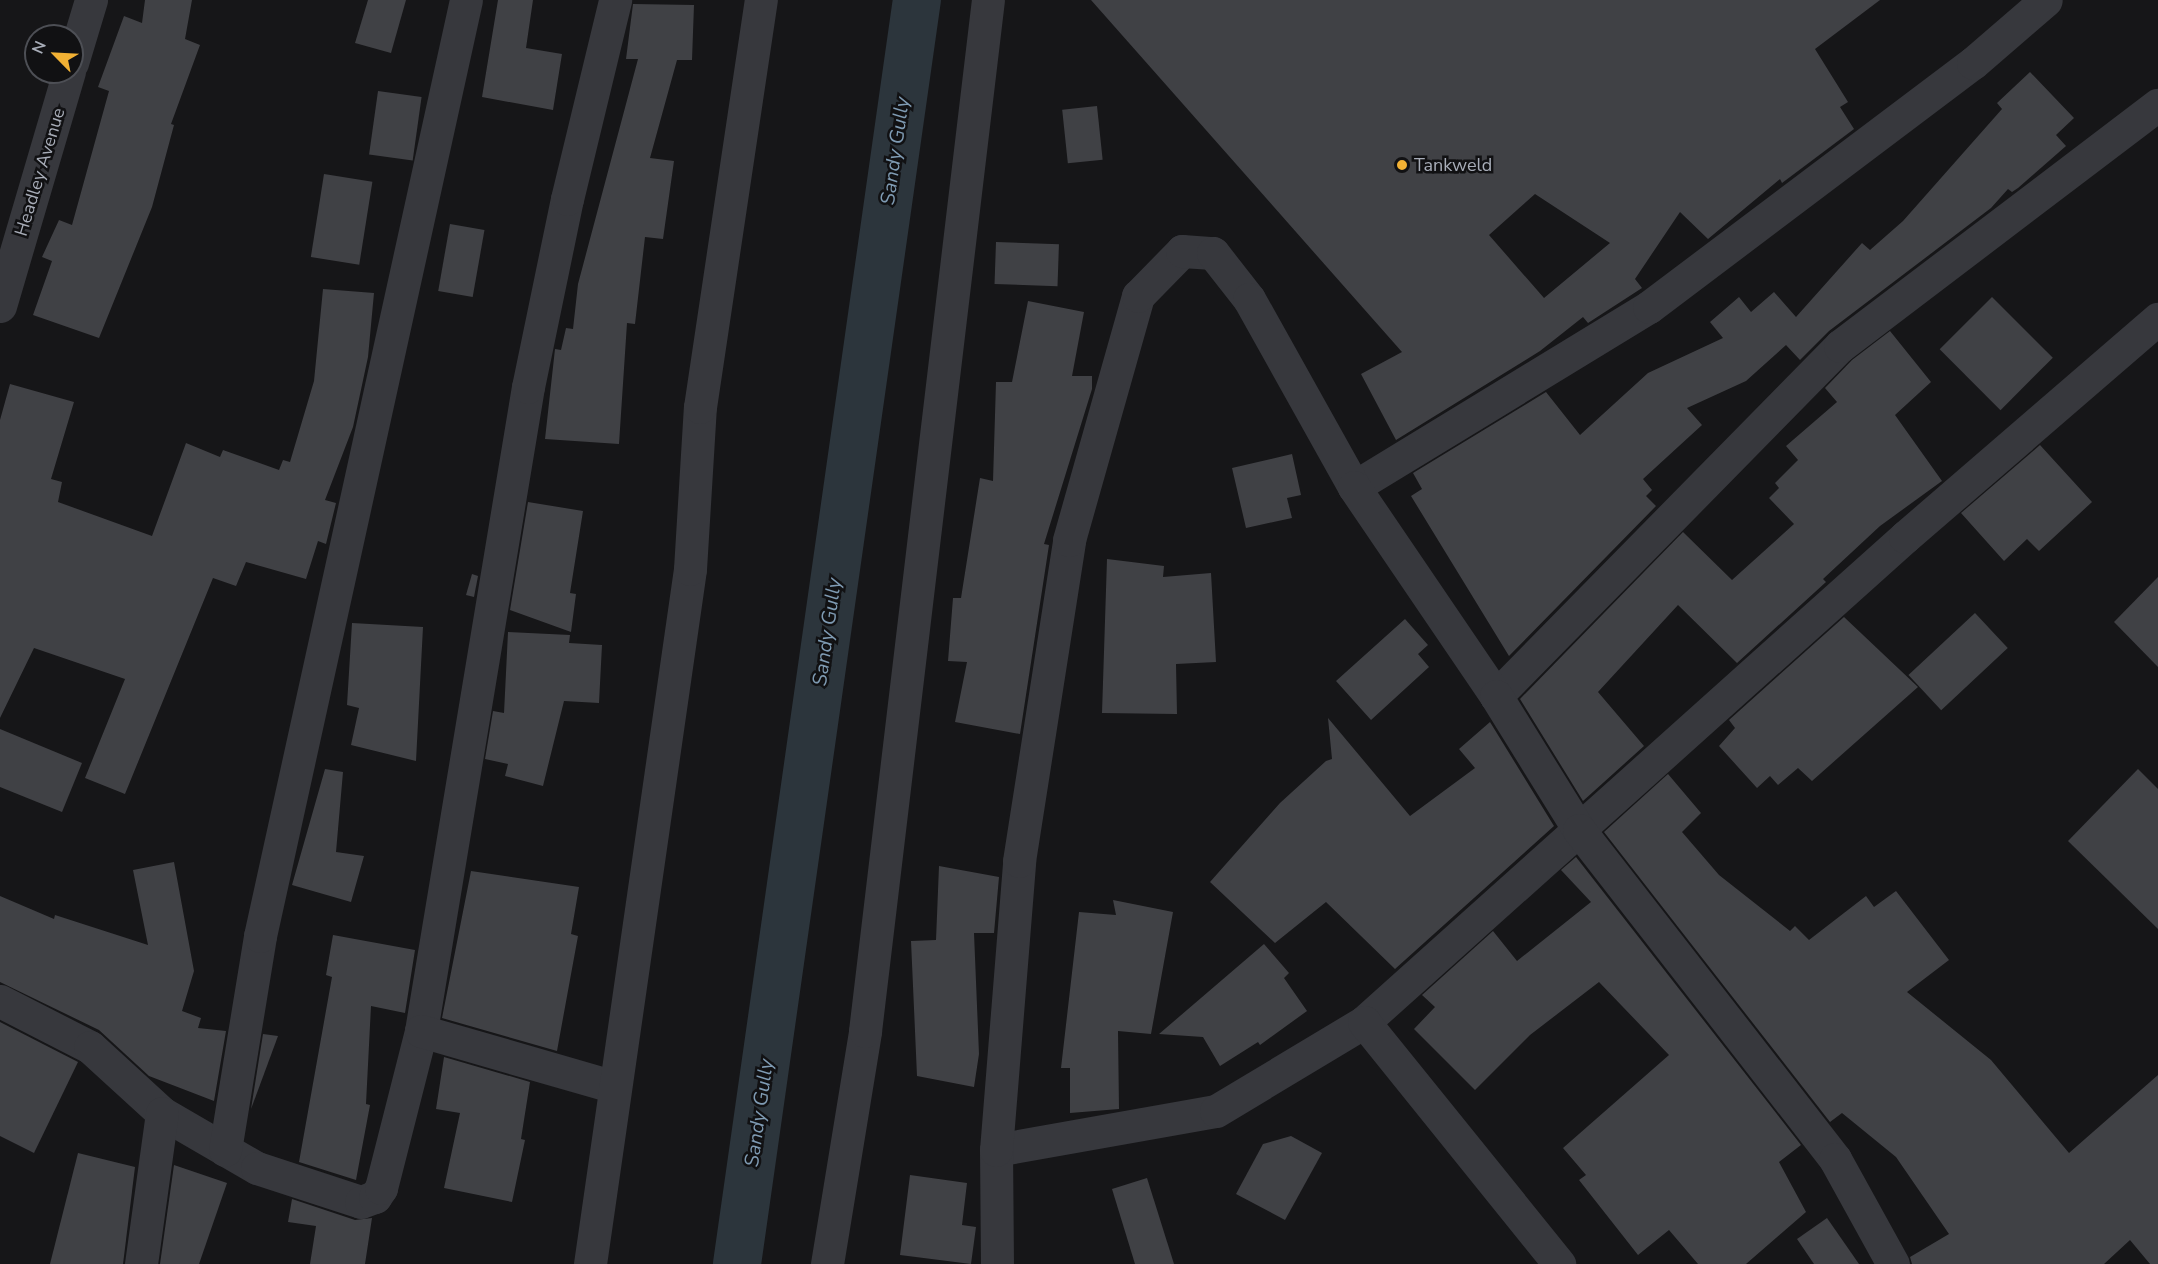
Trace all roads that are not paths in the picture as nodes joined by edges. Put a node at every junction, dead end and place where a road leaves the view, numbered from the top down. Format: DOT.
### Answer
graph roads {
  1 [pos="91,0"];
  2 [pos="466,0"];
  3 [pos="615,0"];
  4 [pos="761,0"];
  5 [pos="988,0"];
  6 [pos="2046,0"];
  7 [pos="84,24"];
  8 [pos="65,84"];
  9 [pos="2158,105"];
  10 [pos="0,306"];
  11 [pos="2158,319"];
  12 [pos="1354,487"];
  13 [pos="1496,696"];
  14 [pos="1579,830"];
  15 [pos="0,1000"];
  16 [pos="1364,1022"];
  17 [pos="421,1032"];
  18 [pos="615,1087"];
  19 [pos="162,1113"];
  20 [pos="225,1150"];
  21 [pos="996,1150"];
  22 [pos="141,1264"];
  23 [pos="590,1264"];
  24 [pos="827,1264"];
  25 [pos="997,1264"];
  26 [pos="1559,1264"];
  27 [pos="1893,1264"];
  1 -- 7 [label="street"];
  2 -- 20 [label="street"];
  3 -- 17 [label="street"];
  4 -- 18 [label="street"];
  5 -- 24 [label="street"];
  6 -- 12 [label="street"];
  8 -- 10 [label="street, Headley Avenue"];
  9 -- 13 [label="street"];
  11 -- 14 [label="street"];
  12 -- 13 [label="street"];
  12 -- 21 [label="street"];
  13 -- 14 [label="street"];
  14 -- 16 [label="street"];
  14 -- 27 [label="street"];
  15 -- 19 [label="street"];
  16 -- 21 [label="street"];
  16 -- 26 [label="street"];
  17 -- 18 [label="street"];
  17 -- 20 [label="street"];
  18 -- 23 [label="street"];
  19 -- 20 [label="street"];
  19 -- 22 [label="street"];
  21 -- 25 [label="street"];
}
